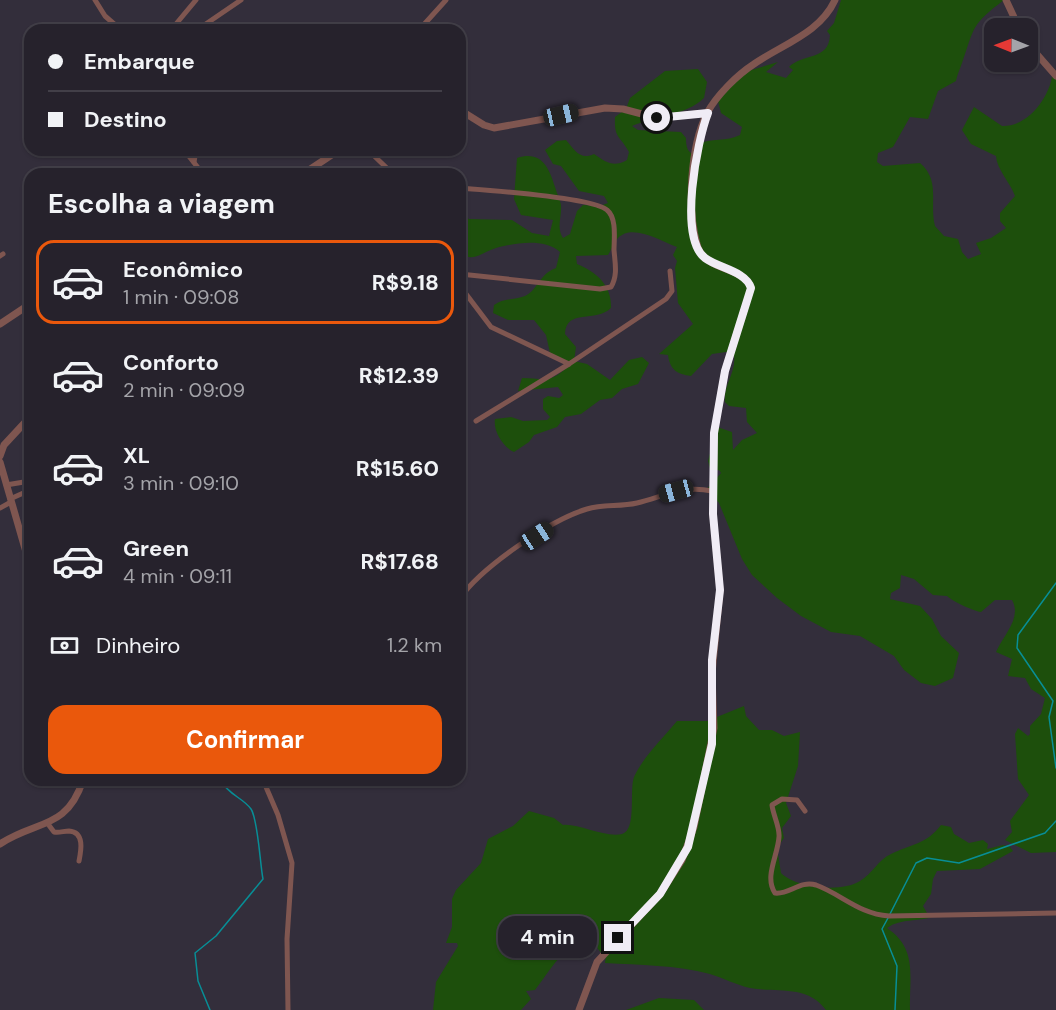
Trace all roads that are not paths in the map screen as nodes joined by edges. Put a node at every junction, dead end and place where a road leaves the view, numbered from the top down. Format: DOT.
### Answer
graph roads {
  1 [pos="95,0"];
  2 [pos="196,0"];
  3 [pos="241,0"];
  4 [pos="446,0"];
  5 [pos="835,0"];
  6 [pos="1006,0"];
  7 [pos="1014,18"];
  8 [pos="114,24"];
  9 [pos="176,24"];
  10 [pos="206,24"];
  11 [pos="425,24"];
  12 [pos="1038,55"];
  13 [pos="1056,76"];
  14 [pos="708,113"];
  15 [pos="466,114"];
  16 [pos="189,156"];
  17 [pos="195,156"];
  18 [pos="330,156"];
  19 [pos="374,156"];
  20 [pos="194,162"];
  21 [pos="198,168"];
  22 [pos="312,168"];
  23 [pos="387,168"];
  24 [pos="466,189"];
  25 [pos="670,270"];
  26 [pos="466,275"];
  27 [pos="466,294"];
  28 [pos="24,308"];
  29 [pos="0,324"];
  30 [pos="569,364"];
  31 [pos="476,421"];
  32 [pos="24,423"];
  33 [pos="0,456"];
  34 [pos="0,462"];
  35 [pos="24,482"];
  36 [pos="6,485"];
  37 [pos="712,491"];
  38 [pos="24,493"];
  39 [pos="11,501"];
  40 [pos="0,508"];
  41 [pos="24,535"];
  42 [pos="466,590"];
  43 [pos="80,786"];
  44 [pos="266,786"];
  45 [pos="805,811"];
  46 [pos="48,824"];
  47 [pos="0,844"];
  48 [pos="79,861"];
  49 [pos="1056,913"];
  50 [pos="288,1010"];
  51 [pos="579,1010"];
  1 -- 8 [label="street"];
  2 -- 9 [label="street"];
  3 -- 10 [label="street"];
  4 -- 11 [label="street"];
  5 -- 14 [label="street"];
  6 -- 7 [label="street"];
  12 -- 13 [label="street"];
  14 -- 15 [label="street"];
  14 -- 37 [label="street"];
  16 -- 20 [label="street"];
  17 -- 20 [label="street"];
  18 -- 22 [label="street"];
  19 -- 23 [label="street"];
  20 -- 21 [label="street"];
  24 -- 26 [label="street"];
  25 -- 30 [label="street"];
  27 -- 30 [label="street"];
  28 -- 29 [label="street"];
  30 -- 31 [label="street"];
  32 -- 33 [label="street"];
  34 -- 36 [label="street"];
  35 -- 36 [label="street"];
  36 -- 39 [label="street"];
  37 -- 42 [label="street"];
  37 -- 51 [label="street"];
  38 -- 39 [label="street"];
  39 -- 40 [label="street"];
  39 -- 41 [label="street"];
  43 -- 46 [label="street"];
  44 -- 50 [label="street"];
  45 -- 49 [label="street"];
  46 -- 47 [label="street"];
  46 -- 48 [label="street"];
}
